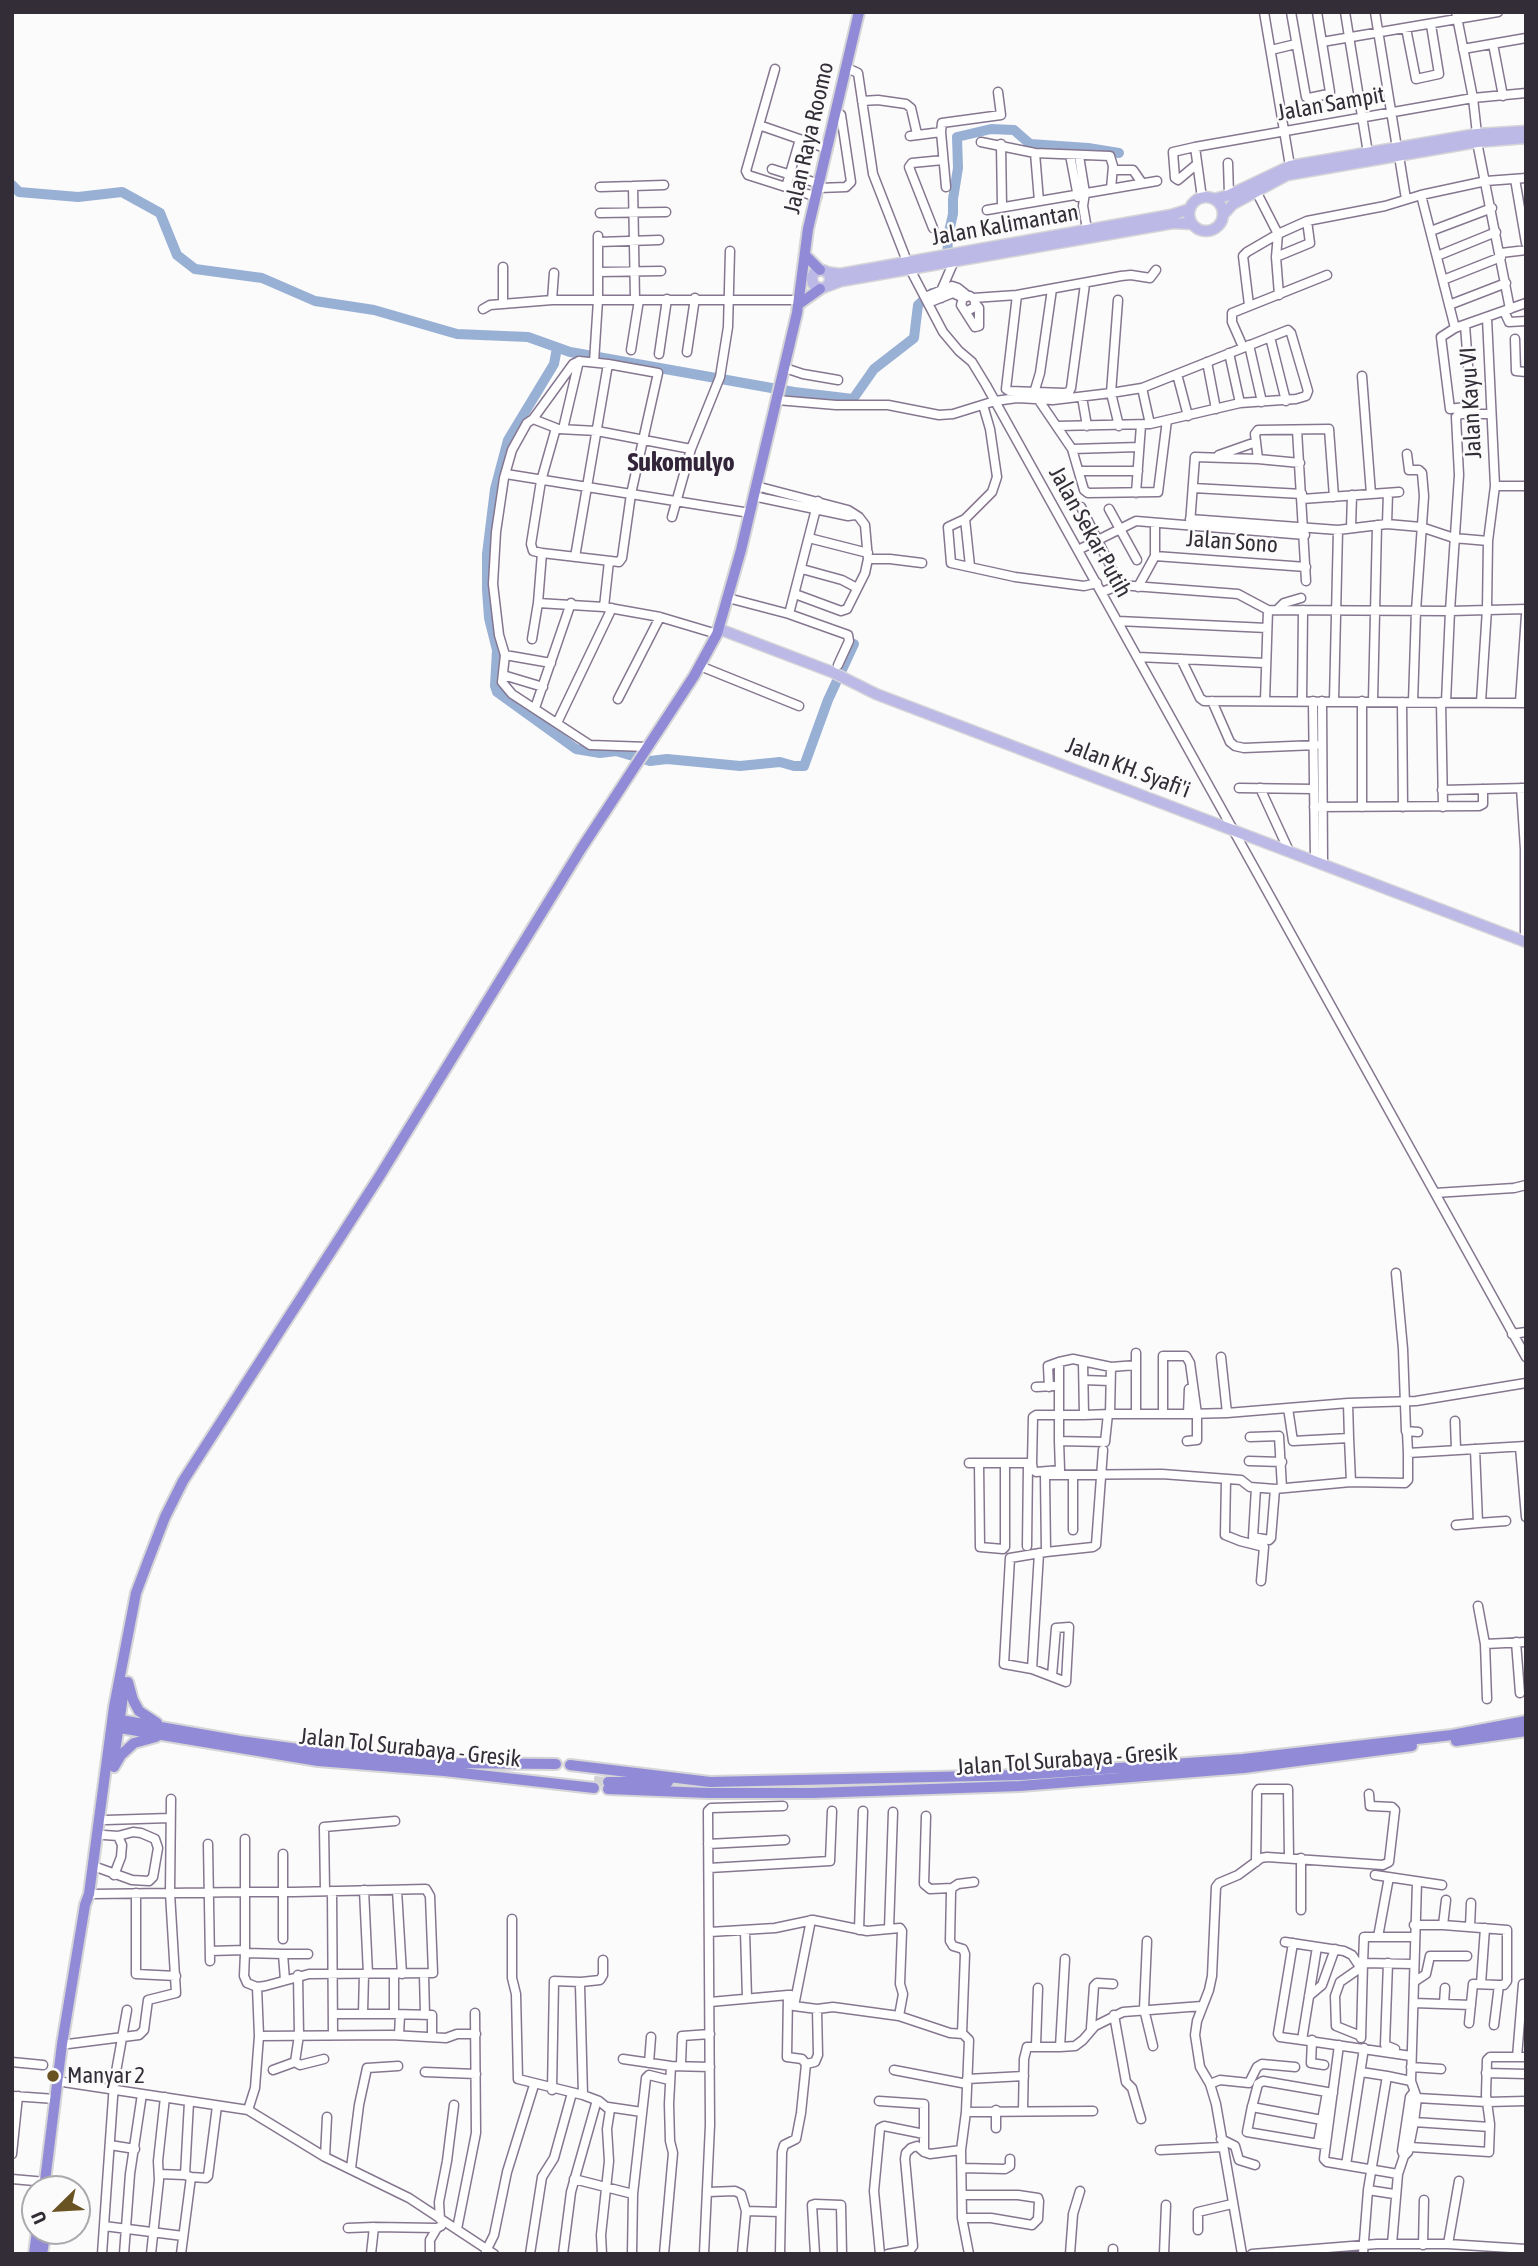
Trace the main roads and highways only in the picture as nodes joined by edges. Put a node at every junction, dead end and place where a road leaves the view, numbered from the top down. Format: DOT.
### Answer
graph roads {
  1 [pos="859,12"];
  2 [pos="1526,131"];
  3 [pos="1477,138"];
  4 [pos="1526,138"];
  5 [pos="1398,152"];
  6 [pos="1325,164"];
  7 [pos="1214,199"];
  8 [pos="1189,209"];
  9 [pos="1223,215"];
  10 [pos="1192,224"];
  11 [pos="1088,234"];
  12 [pos="805,255"];
  13 [pos="908,265"];
  14 [pos="813,275"];
  15 [pos="821,287"];
  16 [pos="799,302"];
  17 [pos="718,631"];
  18 [pos="1525,941"];
  19 [pos="139,1586"];
  20 [pos="127,1672"];
  21 [pos="1526,1721"];
  22 [pos="115,1723"];
  23 [pos="163,1731"];
  24 [pos="1526,1731"];
  25 [pos="444,1763"];
  26 [pos="556,1764"];
  27 [pos="570,1765"];
  28 [pos="112,1772"];
  29 [pos="710,1782"];
  30 [pos="42,2175"];
  31 [pos="43,2175"];
  1 -- 12 [label="highway, Jalan Raya Roomo"];
  2 -- 3 [label="main road"];
  3 -- 4 [label="main road"];
  3 -- 5 [label="main road"];
  5 -- 6 [label="main road"];
  5 -- 6 [label="main road"];
  6 -- 7 [label="main road"];
  6 -- 9 [label="main road"];
  7 -- 8 [label="main road"];
  7 -- 9 [label="main road"];
  8 -- 10 [label="main road"];
  8 -- 11 [label="main road, Jalan Kalimantan"];
  9 -- 10 [label="main road"];
  10 -- 11 [label="main road, Jalan Kalimantan"];
  11 -- 13 [label="main road, Jalan Kalimantan"];
  12 -- 14 [label="highway"];
  12 -- 14 [label="highway, Jalan Raya Roomo"];
  13 -- 14 [label="main road, Jalan Kalimantan"];
  13 -- 15 [label="main road, Jalan Kalimantan"];
  14 -- 15 [label="main road, Jalan Kalimantan"];
  14 -- 15 [label="main road"];
  14 -- 16 [label="highway, Jalan Raya Roomo"];
  15 -- 16 [label="highway"];
  16 -- 17 [label="highway, Jalan Raya Roomo"];
  17 -- 18 [label="main road, Jalan KH. Syafi'i"];
  17 -- 19 [label="highway, Jalan Raya Roomo"];
  19 -- 20 [label="highway"];
  19 -- 22 [label="highway"];
  20 -- 22 [label="highway"];
  20 -- 23 [label="highway"];
  21 -- 29 [label="highway, Jalan Tol Surabaya - Gresik"];
  22 -- 23 [label="highway, Jalan Tol Surabaya - Gresik"];
  22 -- 28 [label="highway"];
  22 -- 30 [label="highway"];
  23 -- 25 [label="highway, Jalan Tol Surabaya - Gresik"];
  23 -- 25 [label="highway, Jalan Tol Surabaya - Gresik"];
  23 -- 28 [label="highway"];
  24 -- 29 [label="highway, Jalan Tol Surabaya - Gresik"];
  25 -- 26 [label="highway, Jalan Tol Surabaya - Gresik"];
  27 -- 29 [label="highway, Jalan Tol Surabaya - Gresik"];
  28 -- 31 [label="highway"];
}
